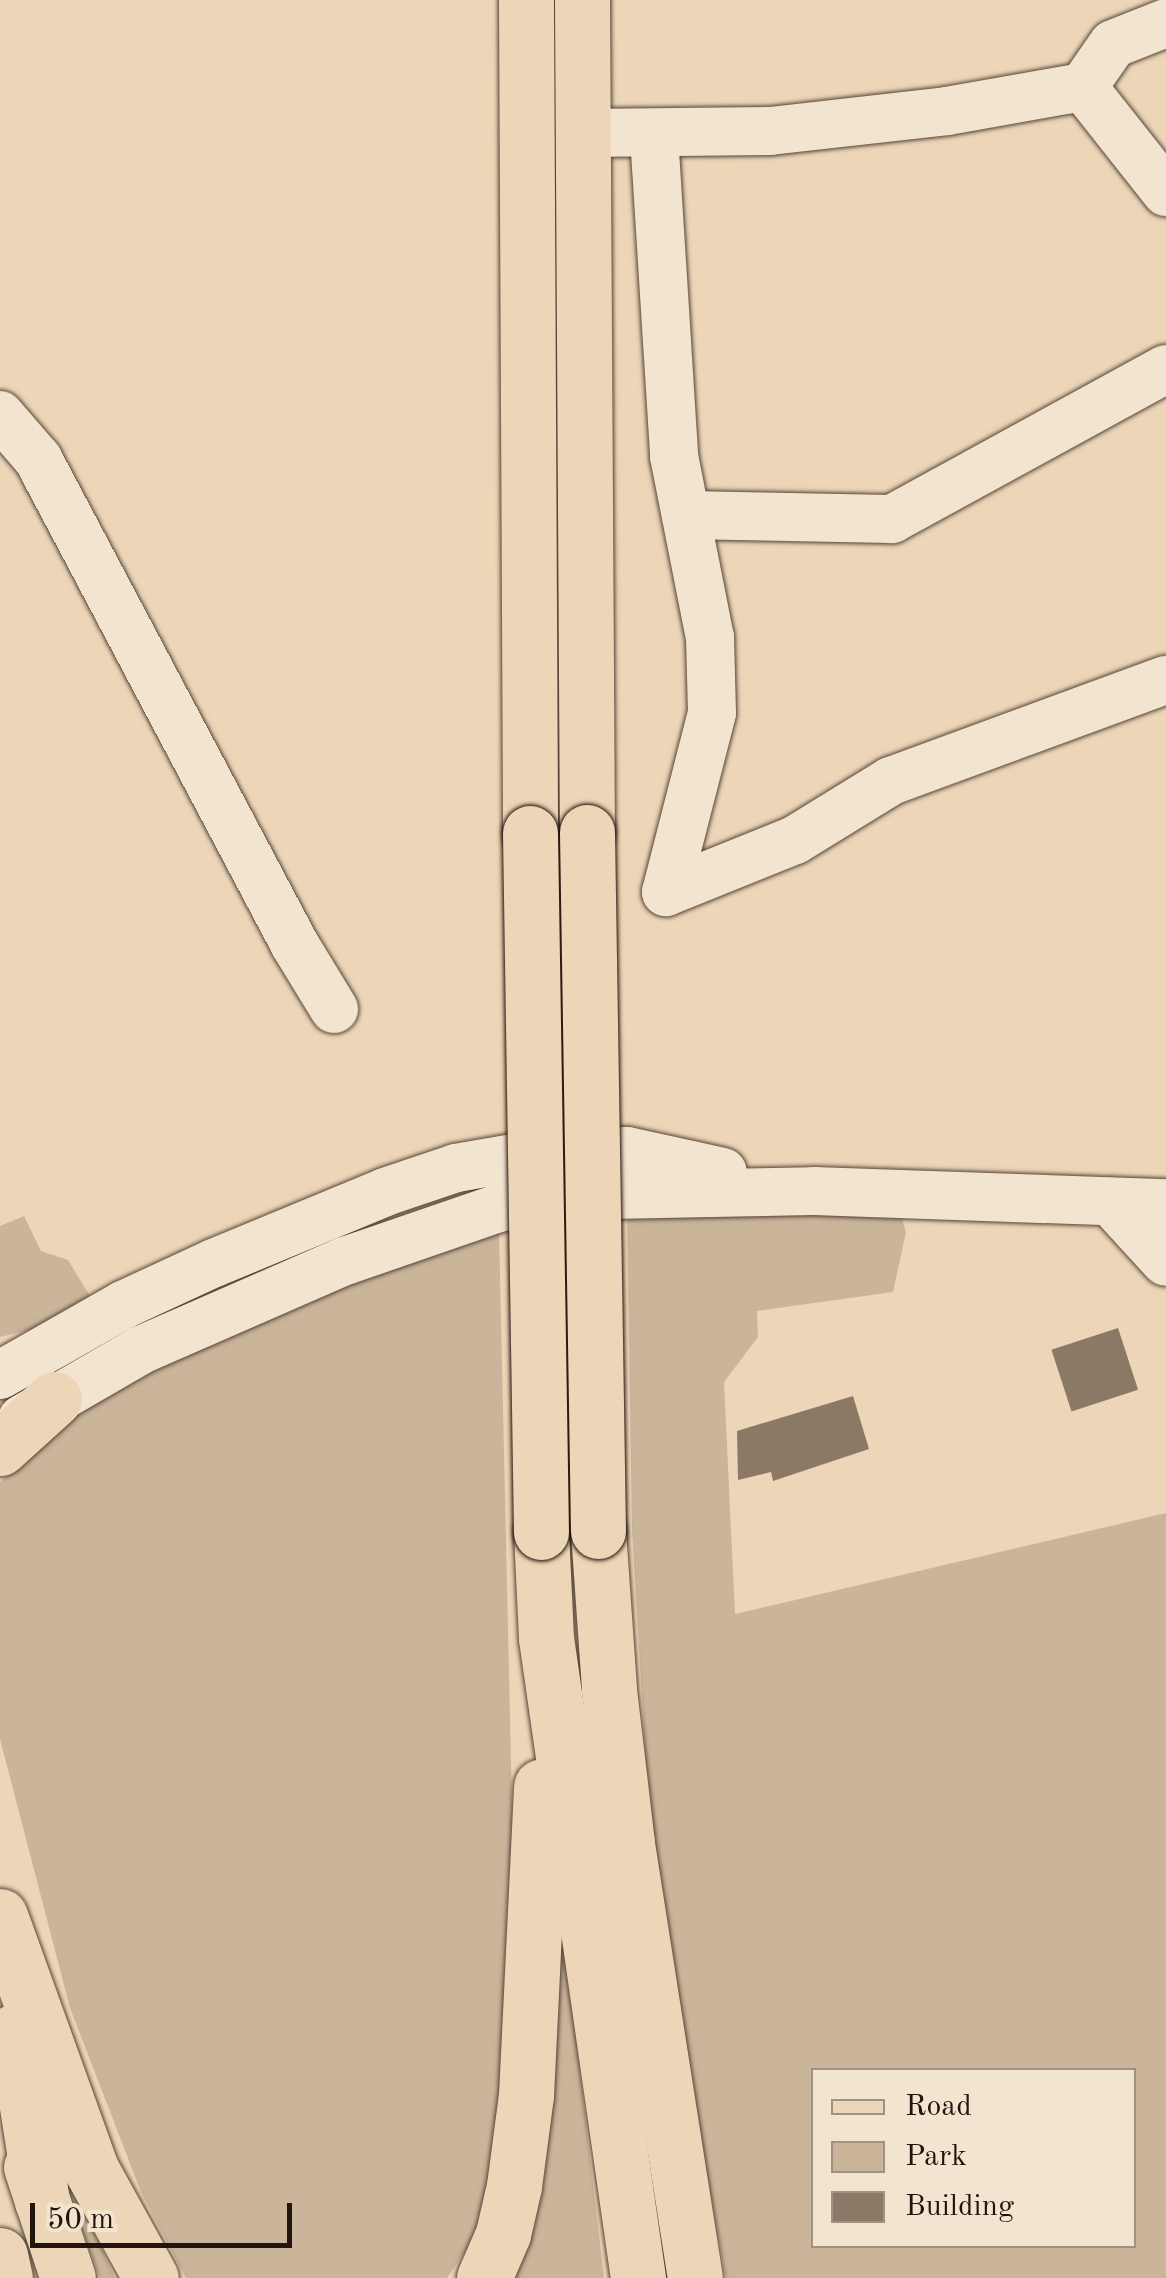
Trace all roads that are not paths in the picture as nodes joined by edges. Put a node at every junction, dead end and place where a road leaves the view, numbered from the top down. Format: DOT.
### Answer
graph roads {
  1 [pos="526,0"];
  2 [pos="582,0"];
  3 [pos="1166,23"];
  4 [pos="1083,87"];
  5 [pos="582,133"];
  6 [pos="654,135"];
  7 [pos="1166,192"];
  8 [pos="1166,369"];
  9 [pos="0,415"];
  10 [pos="686,515"];
  11 [pos="1166,680"];
  12 [pos="334,1008"];
  13 [pos="1112,1202"];
  14 [pos="1166,1203"];
  15 [pos="1166,1262"];
  16 [pos="0,1361"];
  17 [pos="53,1372"];
  18 [pos="0,1375"];
  19 [pos="0,1433"];
  20 [pos="0,1448"];
  21 [pos="546,1638"];
  22 [pos="0,1916"];
  23 [pos="0,1940"];
  24 [pos="0,2081"];
  25 [pos="42,2201"];
  26 [pos="0,2256"];
  27 [pos="4,2278"];
  28 [pos="68,2278"];
  29 [pos="151,2278"];
  30 [pos="484,2278"];
  31 [pos="638,2278"];
  32 [pos="695,2278"];
  1 -- 21 [label="main road, bridge"];
  2 -- 5 [label="main road"];
  3 -- 4 [label="street"];
  4 -- 6 [label="street"];
  4 -- 7 [label="street"];
  5 -- 6 [label="street"];
  5 -- 32 [label="main road, bridge"];
  6 -- 10 [label="street"];
  8 -- 10 [label="street"];
  9 -- 12 [label="street"];
  10 -- 11 [label="street"];
  13 -- 14 [label="street"];
  13 -- 15 [label="street"];
  13 -- 17 [label="street"];
  16 -- 17 [label="street"];
  17 -- 18 [label="street"];
  17 -- 19 [label="street"];
  17 -- 20 [label="main road"];
  21 -- 30 [label="main road"];
  21 -- 31 [label="main road"];
  22 -- 29 [label="main road"];
  23 -- 25 [label="main road"];
  24 -- 25 [label="main road"];
  25 -- 28 [label="main road"];
  26 -- 27 [label="main road"];
}
